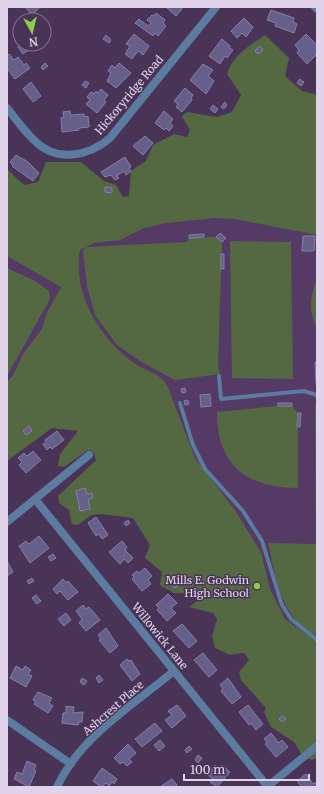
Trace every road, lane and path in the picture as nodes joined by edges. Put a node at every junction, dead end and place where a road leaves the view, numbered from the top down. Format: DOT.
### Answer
graph roads {
  1 [pos="216,7"];
  2 [pos="7,108"];
  3 [pos="219,376"];
  4 [pos="317,395"];
  5 [pos="180,403"];
  6 [pos="89,455"];
  7 [pos="35,500"];
  8 [pos="7,522"];
  9 [pos="317,640"];
  10 [pos="174,671"];
  11 [pos="7,720"];
  12 [pos="317,746"];
  13 [pos="71,764"];
  14 [pos="57,787"];
  15 [pos="267,787"];
  1 -- 2 [label="street, Hickoryridge Road"];
  3 -- 4 [label="lane"];
  5 -- 9 [label="lane"];
  6 -- 7 [label="street"];
  7 -- 8 [label="street"];
  7 -- 10 [label="street, Willowick Lane"];
  10 -- 13 [label="street, Ashcrest Place"];
  10 -- 15 [label="street, Willowick Lane"];
  11 -- 13 [label="street"];
  12 -- 15 [label="street"];
  13 -- 14 [label="street, Ashcrest Place"];
}
